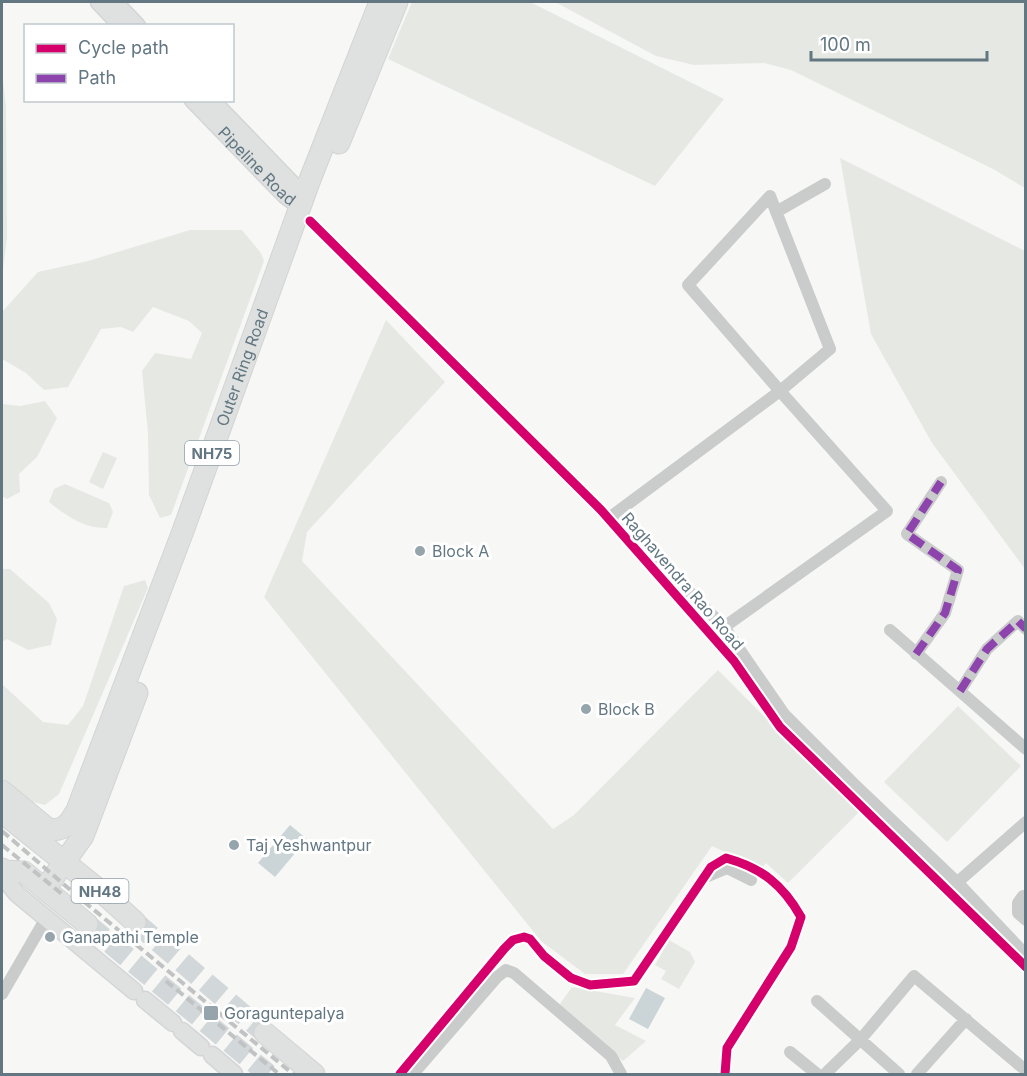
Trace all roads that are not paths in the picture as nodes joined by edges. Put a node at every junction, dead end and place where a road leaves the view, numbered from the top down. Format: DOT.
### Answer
graph roads {
  1 [pos="99,2"];
  2 [pos="114,2"];
  3 [pos="380,2"];
  4 [pos="397,2"];
  5 [pos="119,24"];
  6 [pos="135,24"];
  7 [pos="195,102"];
  8 [pos="213,102"];
  9 [pos="260,160"];
  10 [pos="825,184"];
  11 [pos="776,212"];
  12 [pos="305,213"];
  13 [pos="780,391"];
  14 [pos="941,482"];
  15 [pos="609,518"];
  16 [pos="724,627"];
  17 [pos="1026,629"];
  18 [pos="890,630"];
  19 [pos="916,654"];
  20 [pos="960,691"];
  21 [pos="1026,749"];
  22 [pos="2,791"];
  23 [pos="2,812"];
  24 [pos="1026,822"];
  25 [pos="1020,833"];
  26 [pos="63,862"];
  27 [pos="3,870"];
  28 [pos="702,880"];
  29 [pos="751,880"];
  30 [pos="958,883"];
  31 [pos="45,889"];
  32 [pos="946,891"];
  33 [pos="1026,896"];
  34 [pos="43,915"];
  35 [pos="1026,920"];
  36 [pos="135,922"];
  37 [pos="87,924"];
  38 [pos="1026,955"];
  39 [pos="1026,967"];
  40 [pos="488,968"];
  41 [pos="497,977"];
  42 [pos="2,981"];
  43 [pos="2,994"];
  44 [pos="818,1001"];
  45 [pos="966,1019"];
  46 [pos="265,1033"];
  47 [pos="861,1039"];
  48 [pos="790,1052"];
  49 [pos="1022,1068"];
  50 [pos="234,1074"];
  51 [pos="314,1074"];
  52 [pos="400,1074"];
  53 [pos="413,1074"];
  54 [pos="621,1074"];
  55 [pos="725,1074"];
  56 [pos="817,1074"];
  57 [pos="825,1074"];
  58 [pos="899,1074"];
  59 [pos="917,1074"];
  1 -- 5 [label="main road"];
  2 -- 6 [label="main road"];
  3 -- 12 [label="highway, Outer Ring Road / NH75"];
  4 -- 12 [label="highway, Outer Ring Road / NH75"];
  7 -- 9 [label="main road, Pipeline Road"];
  8 -- 9 [label="main road, Pipeline Road"];
  9 -- 12 [label="main road, Pipeline Road"];
  10 -- 11 [label="street"];
  11 -- 13 [label="street"];
  11 -- 13 [label="street"];
  12 -- 15 [label="street, Raghavendra Rao Road"];
  12 -- 22 [label="highway, Outer Ring Road / NH75"];
  12 -- 26 [label="highway, Outer Ring Road / NH75"];
  13 -- 15 [label="street"];
  13 -- 16 [label="street"];
  14 -- 19 [label="street"];
  15 -- 16 [label="street, Raghavendra Rao Road"];
  15 -- 32 [label="street, Raghavendra Rao Road"];
  16 -- 30 [label="street, Raghavendra Rao Road"];
  17 -- 20 [label="street"];
  18 -- 19 [label="street"];
  19 -- 20 [label="street"];
  20 -- 21 [label="street"];
  23 -- 26 [label="highway, NH48"];
  24 -- 25 [label="street"];
  25 -- 30 [label="street"];
  26 -- 31 [label="highway, Outer Ring Road / NH75"];
  26 -- 36 [label="highway, NH48"];
  27 -- 31 [label="highway, NH48"];
  27 -- 34 [label="main road"];
  28 -- 29 [label="street"];
  28 -- 40 [label="street"];
  28 -- 55 [label="street"];
  30 -- 32 [label="street"];
  30 -- 38 [label="street, Raghavendra Rao Road"];
  31 -- 37 [label="highway, NH48"];
  32 -- 39 [label="street, Raghavendra Rao Road"];
  33 -- 35 [label="street"];
  34 -- 42 [label="street"];
  34 -- 43 [label="street"];
  34 -- 50 [label="main road"];
  40 -- 41 [label="street"];
  40 -- 52 [label="street"];
  41 -- 53 [label="street"];
  41 -- 54 [label="street"];
  44 -- 47 [label="street"];
  45 -- 47 [label="street"];
  45 -- 49 [label="street"];
  45 -- 59 [label="street"];
  46 -- 51 [label="highway"];
  47 -- 57 [label="street"];
  47 -- 58 [label="street"];
  48 -- 56 [label="street"];
}
